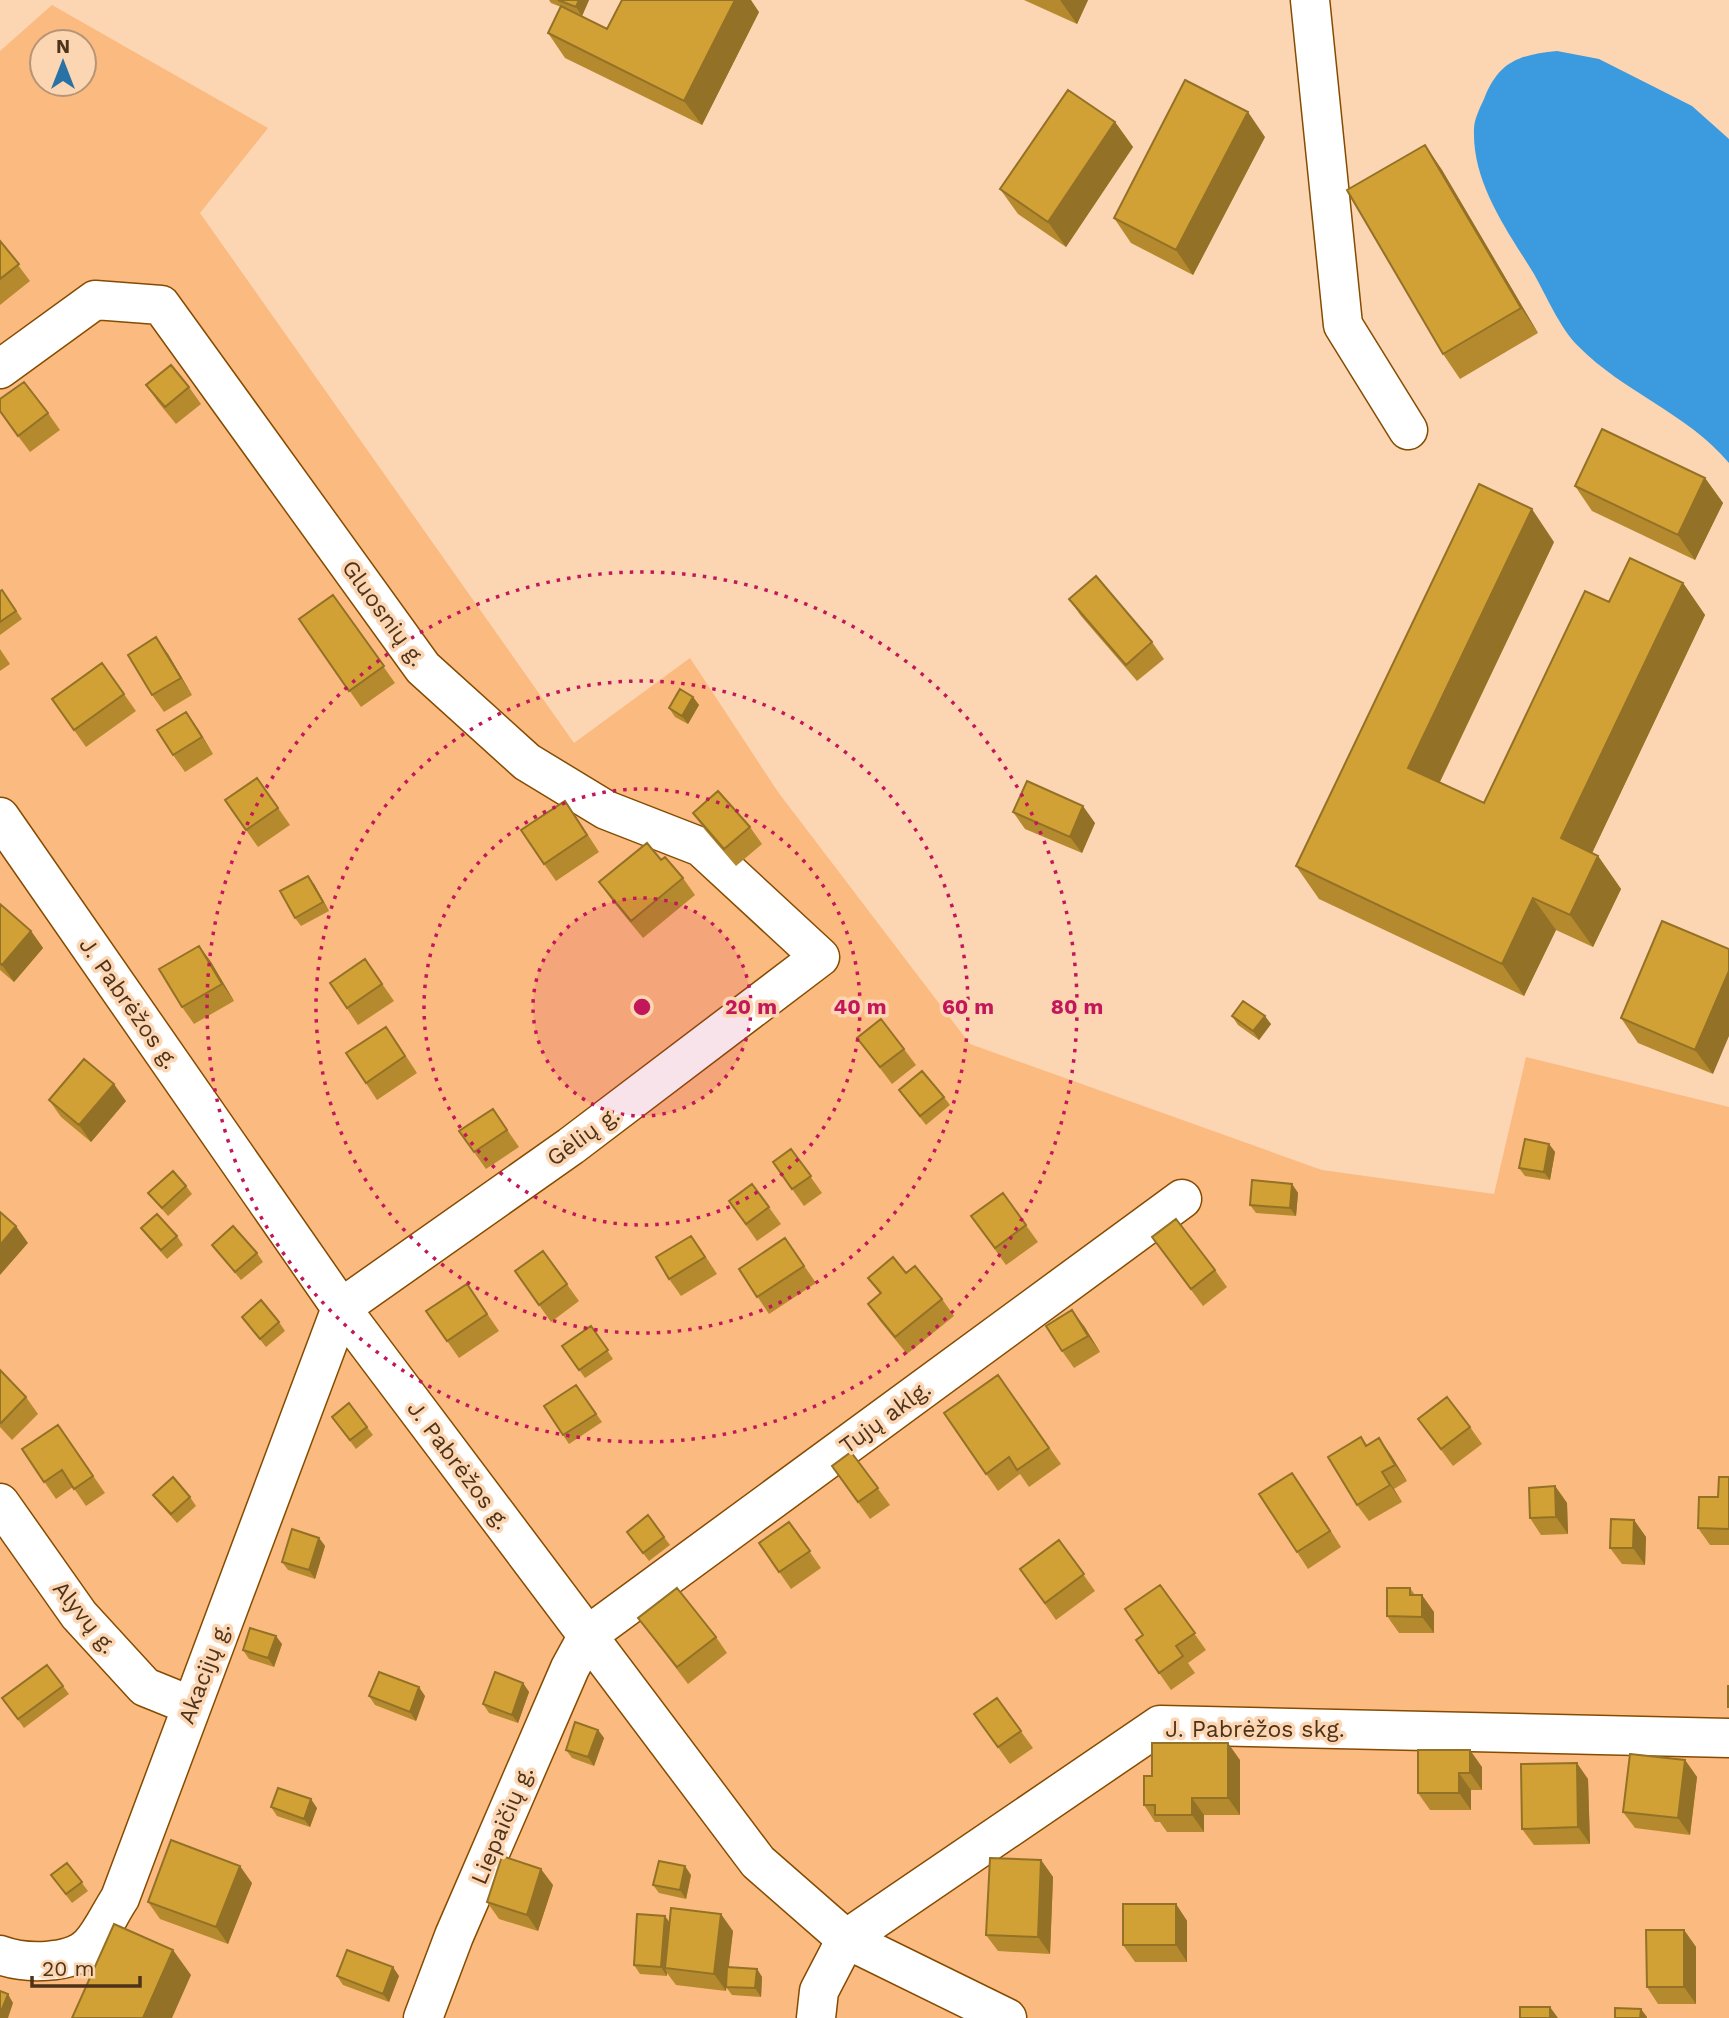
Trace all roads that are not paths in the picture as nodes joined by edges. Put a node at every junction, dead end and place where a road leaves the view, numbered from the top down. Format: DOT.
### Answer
graph roads {
  1 [pos="1310,0"];
  2 [pos="0,369"];
  3 [pos="1408,430"];
  4 [pos="0,817"];
  5 [pos="820,957"];
  6 [pos="1182,1199"];
  7 [pos="341,1308"];
  8 [pos="0,1503"];
  9 [pos="588,1635"];
  10 [pos="192,1706"];
  11 [pos="1729,1738"];
  12 [pos="846,1939"];
  13 [pos="0,1955"];
  14 [pos="423,2018"];
  15 [pos="816,2018"];
  16 [pos="1007,2018"];
  1 -- 3 [label="street"];
  2 -- 5 [label="street, Gluosnių g."];
  4 -- 7 [label="street, J. Pabrėžos g."];
  5 -- 7 [label="street, Gėlių g."];
  6 -- 9 [label="street, Tujų aklg."];
  7 -- 9 [label="street, J. Pabrėžos g."];
  7 -- 10 [label="street, Akacijų g."];
  8 -- 10 [label="street, Alyvų g."];
  9 -- 12 [label="street, J. Pabrėžos g."];
  9 -- 14 [label="street, Liepaičių g."];
  10 -- 13 [label="street, Akacijų g."];
  11 -- 12 [label="street, J. Pabrėžos skg."];
  12 -- 15 [label="street"];
  12 -- 16 [label="street, J. Pabrėžos g."];
}
